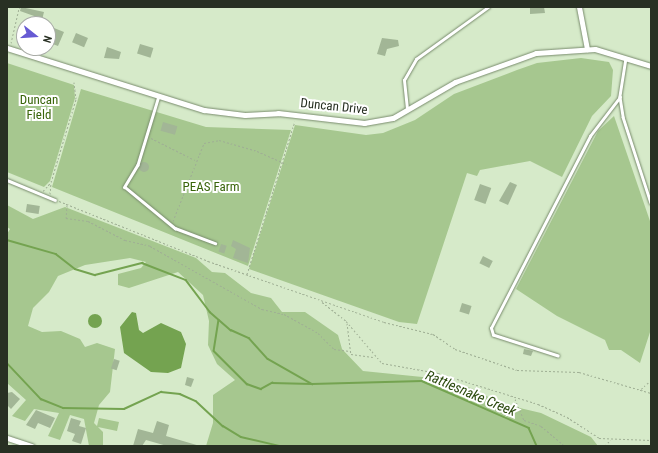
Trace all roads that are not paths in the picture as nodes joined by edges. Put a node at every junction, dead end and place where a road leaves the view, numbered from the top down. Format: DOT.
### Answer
graph roads {
  1 [pos="488,7"];
  2 [pos="579,7"];
  3 [pos="8,49"];
  4 [pos="587,49"];
  5 [pos="626,56"];
  6 [pos="651,66"];
  7 [pos="159,96"];
  8 [pos="620,97"];
  9 [pos="408,112"];
  10 [pos="7,180"];
  11 [pos="55,200"];
  12 [pos="651,203"];
  13 [pos="215,243"];
  14 [pos="558,356"];
  15 [pos="7,438"];
  16 [pos="32,446"];
  1 -- 9 [label="lane"];
  2 -- 4 [label="street"];
  3 -- 7 [label="street, Duncan Drive"];
  4 -- 5 [label="street, Duncan Drive"];
  4 -- 9 [label="street, Duncan Drive"];
  5 -- 6 [label="street, Duncan Drive"];
  5 -- 8 [label="lane"];
  7 -- 9 [label="street, Duncan Drive"];
  7 -- 13 [label="lane"];
  8 -- 12 [label="lane"];
  8 -- 14 [label="lane"];
  10 -- 11 [label="lane"];
  15 -- 16 [label="street"];
}
